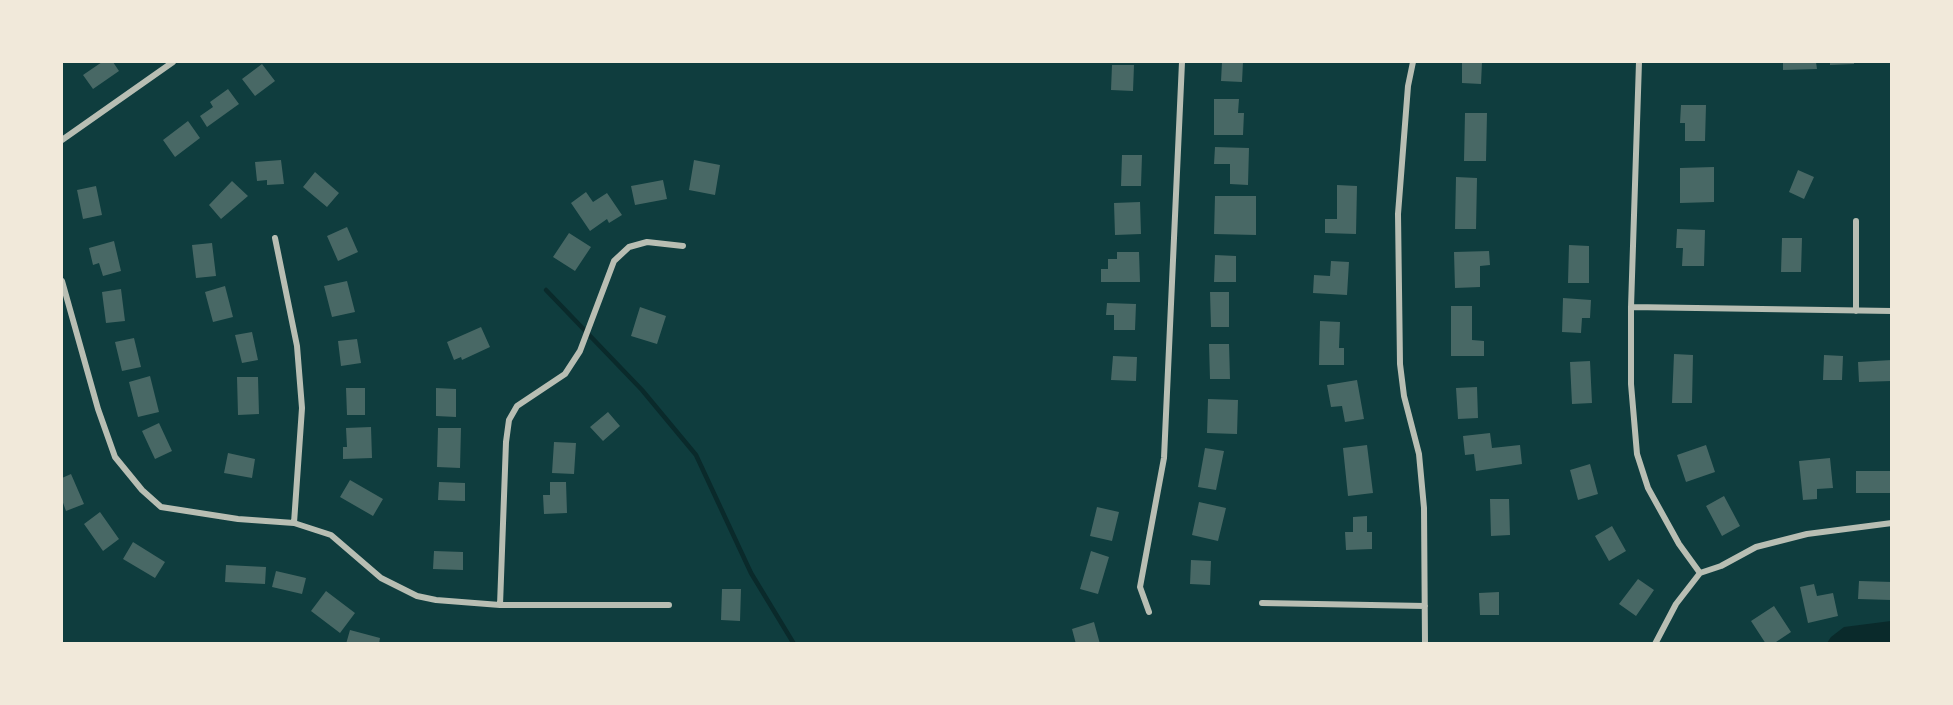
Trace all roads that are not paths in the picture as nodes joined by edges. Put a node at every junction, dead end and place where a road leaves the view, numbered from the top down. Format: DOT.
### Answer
graph roads {
  1 [pos="173,62"];
  2 [pos="1182,62"];
  3 [pos="1413,62"];
  4 [pos="1639,62"];
  5 [pos="62,140"];
  6 [pos="1856,221"];
  7 [pos="275,238"];
  8 [pos="683,246"];
  9 [pos="62,281"];
  10 [pos="1631,308"];
  11 [pos="1856,311"];
  12 [pos="1892,311"];
  13 [pos="1892,523"];
  14 [pos="294,524"];
  15 [pos="1700,573"];
  16 [pos="1262,603"];
  17 [pos="500,605"];
  18 [pos="669,605"];
  19 [pos="1425,606"];
  20 [pos="1149,612"];
  21 [pos="1425,644"];
  22 [pos="1655,644"];
  1 -- 5 [label="street"];
  2 -- 20 [label="street"];
  3 -- 19 [label="street"];
  4 -- 10 [label="street"];
  6 -- 11 [label="street"];
  7 -- 14 [label="street"];
  8 -- 17 [label="street"];
  9 -- 14 [label="street"];
  10 -- 11 [label="street"];
  10 -- 15 [label="street"];
  11 -- 12 [label="street"];
  13 -- 15 [label="street"];
  14 -- 17 [label="street"];
  15 -- 22 [label="street"];
  16 -- 19 [label="street"];
  17 -- 18 [label="street"];
  19 -- 21 [label="street"];
}
